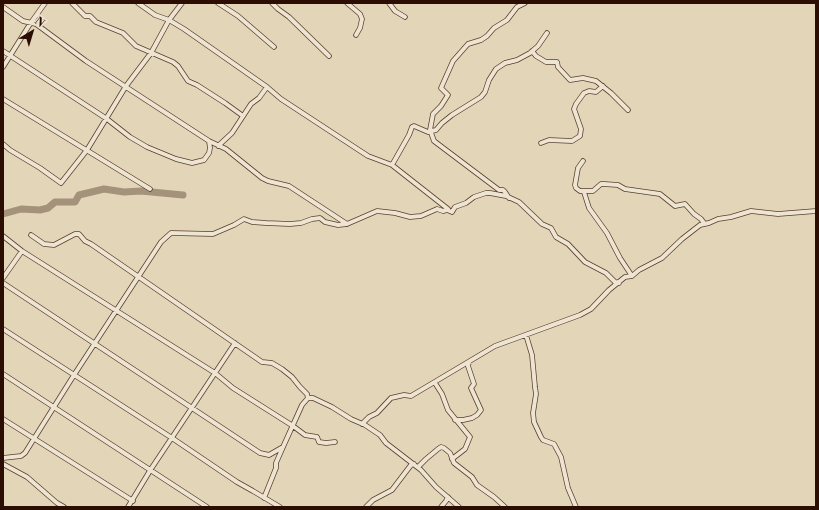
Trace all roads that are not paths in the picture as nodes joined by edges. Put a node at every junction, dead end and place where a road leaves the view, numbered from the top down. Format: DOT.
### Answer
graph roads {
  1 [pos="46,3"];
  2 [pos="72,3"];
  3 [pos="138,3"];
  4 [pos="182,3"];
  5 [pos="218,3"];
  6 [pos="272,3"];
  7 [pos="347,3"];
  8 [pos="389,3"];
  9 [pos="525,3"];
  10 [pos="3,7"];
  11 [pos="405,17"];
  12 [pos="169,20"];
  13 [pos="30,24"];
  14 [pos="548,33"];
  15 [pos="356,35"];
  16 [pos="274,47"];
  17 [pos="3,51"];
  18 [pos="532,51"];
  19 [pos="151,53"];
  20 [pos="10,56"];
  21 [pos="329,56"];
  22 [pos="3,67"];
  23 [pos="126,86"];
  24 [pos="603,86"];
  25 [pos="267,87"];
  26 [pos="3,99"];
  27 [pos="628,110"];
  28 [pos="243,116"];
  29 [pos="107,119"];
  30 [pos="430,132"];
  31 [pos="209,141"];
  32 [pos="541,143"];
  33 [pos="3,144"];
  34 [pos="218,146"];
  35 [pos="87,150"];
  36 [pos="582,161"];
  37 [pos="392,165"];
  38 [pos="150,189"];
  39 [pos="584,192"];
  40 [pos="509,198"];
  41 [pos="816,211"];
  42 [pos="452,212"];
  43 [pos="704,223"];
  44 [pos="347,224"];
  45 [pos="31,235"];
  46 [pos="3,236"];
  47 [pos="22,251"];
  48 [pos="632,276"];
  49 [pos="139,277"];
  50 [pos="3,278"];
  51 [pos="3,283"];
  52 [pos="619,283"];
  53 [pos="116,311"];
  54 [pos="3,329"];
  55 [pos="526,335"];
  56 [pos="235,343"];
  57 [pos="95,344"];
  58 [pos="468,362"];
  59 [pos="215,373"];
  60 [pos="3,374"];
  61 [pos="74,375"];
  62 [pos="435,383"];
  63 [pos="308,398"];
  64 [pos="192,407"];
  65 [pos="54,408"];
  66 [pos="3,419"];
  67 [pos="455,420"];
  68 [pos="362,424"];
  69 [pos="293,426"];
  70 [pos="172,438"];
  71 [pos="35,439"];
  72 [pos="335,442"];
  73 [pos="283,447"];
  74 [pos="3,458"];
  75 [pos="452,459"];
  76 [pos="3,464"];
  77 [pos="414,464"];
  78 [pos="418,467"];
  79 [pos="151,469"];
  80 [pos="448,497"];
  81 [pos="264,498"];
  82 [pos="131,504"];
  83 [pos="64,507"];
  84 [pos="135,507"];
  85 [pos="207,507"];
  86 [pos="280,507"];
  87 [pos="366,507"];
  88 [pos="441,507"];
  89 [pos="459,507"];
  90 [pos="505,507"];
  91 [pos="576,507"];
  1 -- 13 [label="street"];
  2 -- 19 [label="street"];
  3 -- 12 [label="street"];
  4 -- 12 [label="street"];
  5 -- 16 [label="street"];
  6 -- 21 [label="street"];
  7 -- 15 [label="street"];
  8 -- 11 [label="street"];
  9 -- 30 [label="street"];
  10 -- 13 [label="street"];
  12 -- 19 [label="street"];
  12 -- 25 [label="street"];
  13 -- 20 [label="street"];
  13 -- 23 [label="street"];
  14 -- 18 [label="street"];
  17 -- 20 [label="street"];
  18 -- 24 [label="street"];
  18 -- 30 [label="street"];
  19 -- 23 [label="street"];
  19 -- 28 [label="street"];
  20 -- 22 [label="street"];
  20 -- 29 [label="street"];
  23 -- 29 [label="street"];
  23 -- 31 [label="street"];
  24 -- 27 [label="street"];
  24 -- 32 [label="street"];
  25 -- 28 [label="street"];
  25 -- 37 [label="street"];
  26 -- 35 [label="street"];
  28 -- 34 [label="street"];
  29 -- 31 [label="street"];
  29 -- 35 [label="street"];
  30 -- 37 [label="street"];
  30 -- 40 [label="street"];
  31 -- 34 [label="street"];
  33 -- 35 [label="street"];
  34 -- 44 [label="street"];
  35 -- 38 [label="street"];
  36 -- 39 [label="street"];
  37 -- 42 [label="street"];
  39 -- 43 [label="street"];
  39 -- 48 [label="street"];
  40 -- 42 [label="street"];
  40 -- 52 [label="street"];
  41 -- 43 [label="street"];
  42 -- 44 [label="street"];
  43 -- 48 [label="street"];
  44 -- 49 [label="street"];
  45 -- 49 [label="street"];
  46 -- 47 [label="street"];
  47 -- 50 [label="street"];
  47 -- 53 [label="street"];
  48 -- 52 [label="street"];
  49 -- 53 [label="street"];
  49 -- 56 [label="street"];
  51 -- 57 [label="street"];
  52 -- 55 [label="street"];
  53 -- 57 [label="street"];
  53 -- 59 [label="street"];
  54 -- 61 [label="street"];
  55 -- 58 [label="street"];
  55 -- 91 [label="street"];
  56 -- 59 [label="street"];
  56 -- 63 [label="street"];
  57 -- 61 [label="street"];
  57 -- 64 [label="street"];
  58 -- 62 [label="street"];
  58 -- 67 [label="street"];
  59 -- 64 [label="street"];
  59 -- 69 [label="street"];
  60 -- 65 [label="street"];
  61 -- 65 [label="street"];
  61 -- 70 [label="street"];
  62 -- 67 [label="street"];
  62 -- 68 [label="street"];
  63 -- 68 [label="street"];
  63 -- 69 [label="street"];
  64 -- 70 [label="street"];
  64 -- 73 [label="street"];
  65 -- 71 [label="street"];
  65 -- 79 [label="street"];
  66 -- 71 [label="street"];
  67 -- 75 [label="street"];
  68 -- 77 [label="street"];
  69 -- 72 [label="street"];
  69 -- 73 [label="street"];
  70 -- 79 [label="street"];
  70 -- 81 [label="street"];
  71 -- 74 [label="street"];
  71 -- 82 [label="street"];
  73 -- 81 [label="street"];
  75 -- 78 [label="street"];
  75 -- 90 [label="street"];
  76 -- 83 [label="street"];
  77 -- 78 [label="street"];
  77 -- 87 [label="street"];
  78 -- 80 [label="street"];
  79 -- 82 [label="street"];
  79 -- 85 [label="street"];
  80 -- 88 [label="street"];
  80 -- 89 [label="street"];
  81 -- 86 [label="street"];
  82 -- 84 [label="street"];
}
